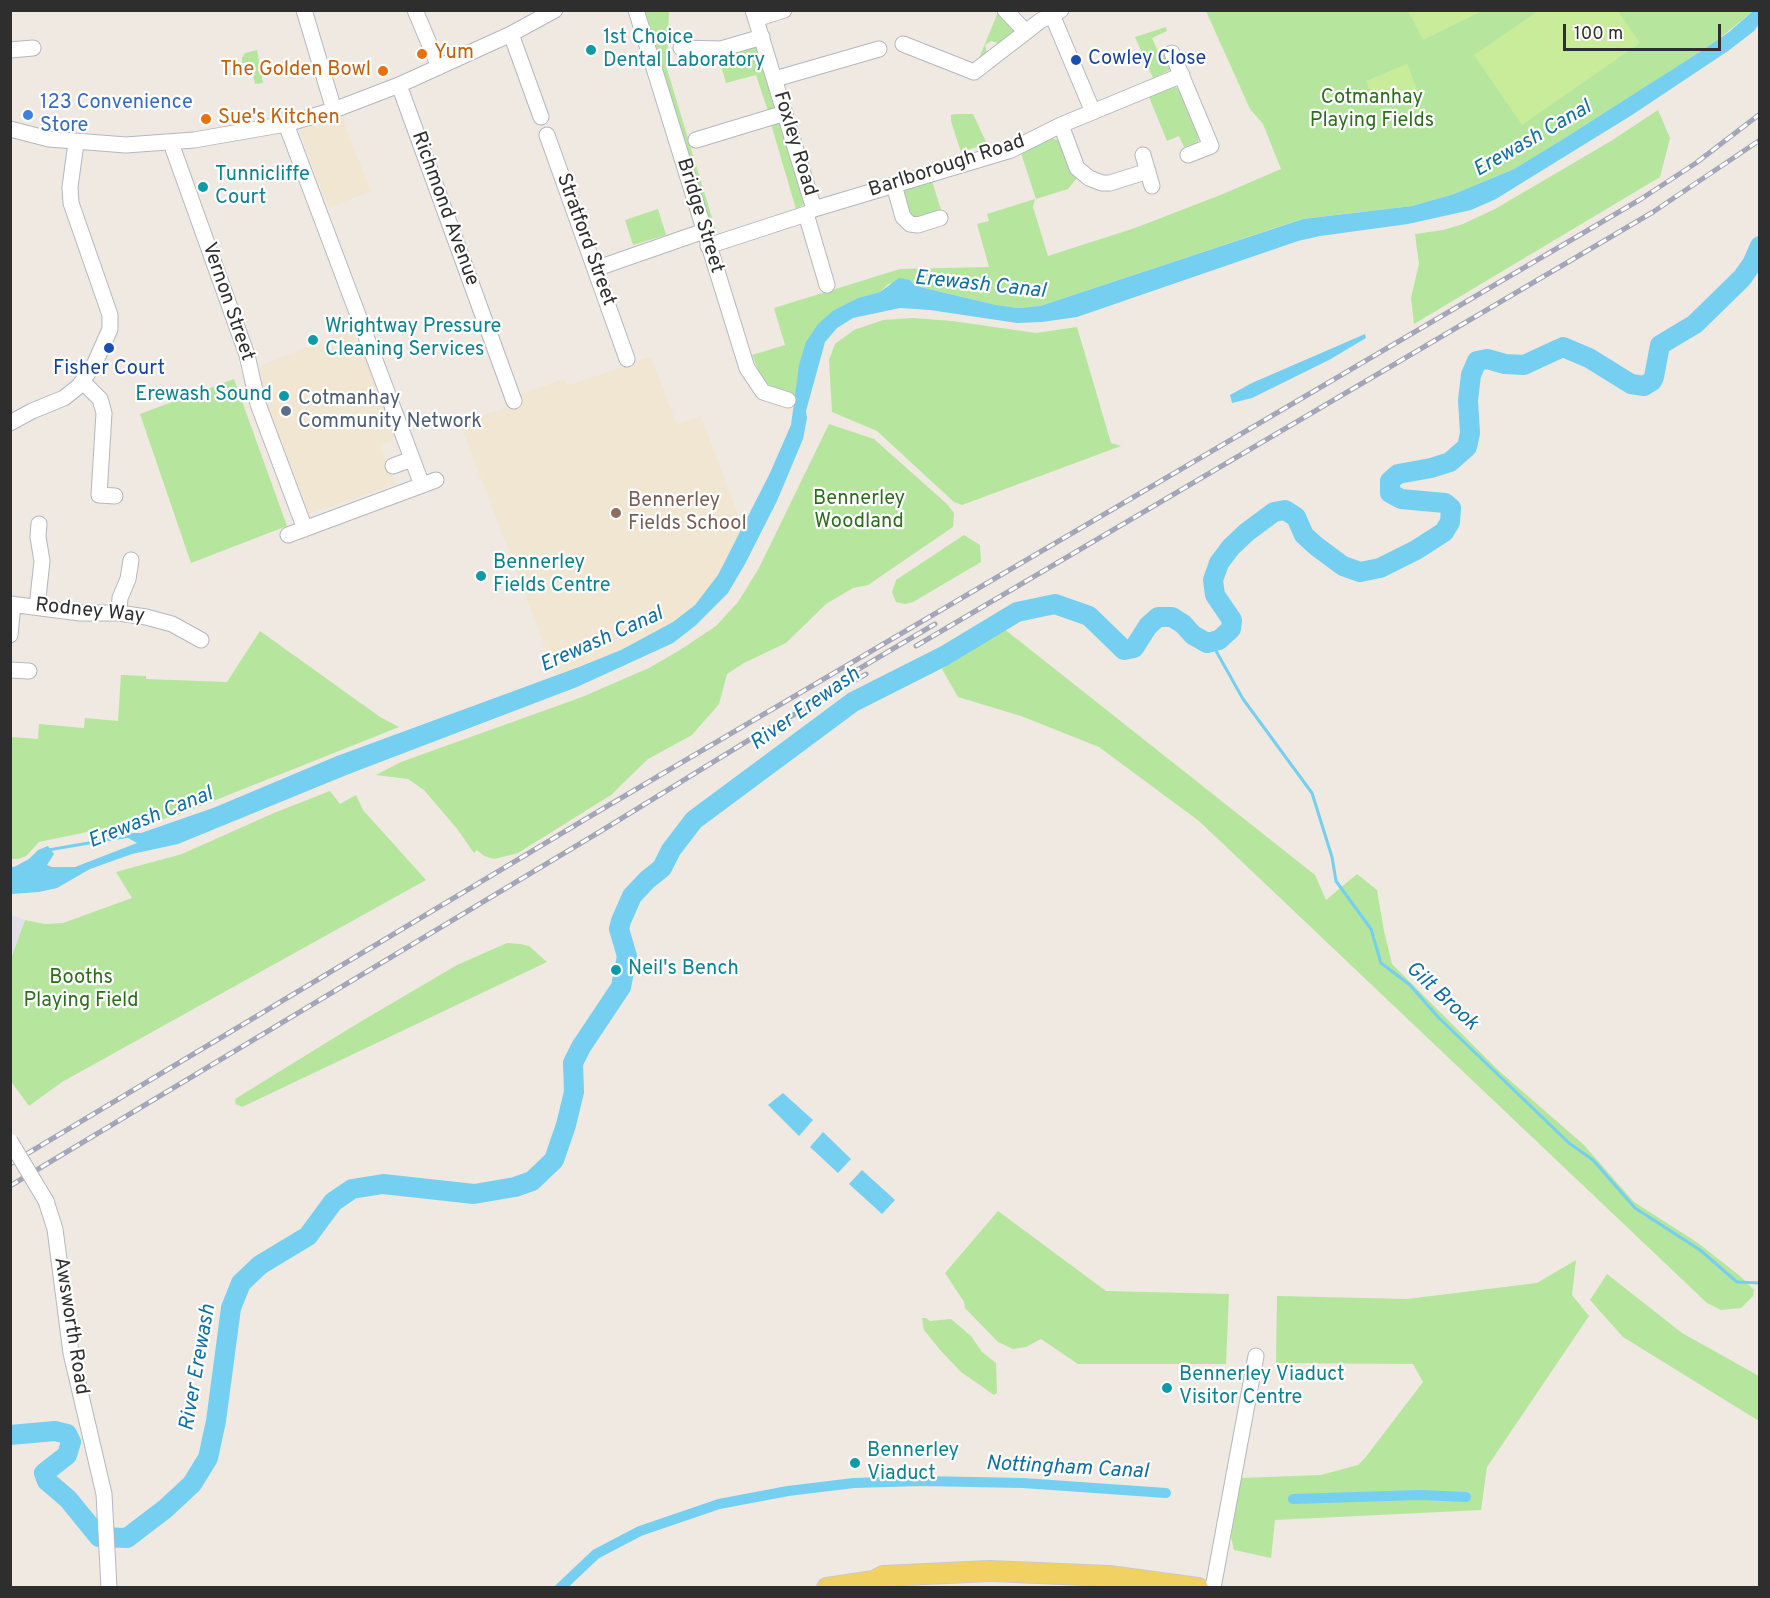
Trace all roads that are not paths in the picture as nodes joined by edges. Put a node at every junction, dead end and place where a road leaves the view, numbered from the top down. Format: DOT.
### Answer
graph roads {
  1 [pos="304,10"];
  2 [pos="415,10"];
  3 [pos="555,10"];
  4 [pos="636,10"];
  5 [pos="784,10"];
  6 [pos="1005,10"];
  7 [pos="1054,12"];
  8 [pos="755,15"];
  9 [pos="1026,32"];
  10 [pos="511,34"];
  11 [pos="762,37"];
  12 [pos="903,44"];
  13 [pos="33,48"];
  14 [pos="681,48"];
  15 [pos="10,50"];
  16 [pos="1172,53"];
  17 [pos="873,54"];
  18 [pos="439,68"];
  19 [pos="1182,75"];
  20 [pos="775,80"];
  21 [pos="399,85"];
  22 [pos="334,110"];
  23 [pos="1093,112"];
  24 [pos="785,113"];
  25 [pos="541,117"];
  26 [pos="286,124"];
  27 [pos="1061,125"];
  28 [pos="10,129"];
  29 [pos="547,135"];
  30 [pos="696,140"];
  31 [pos="76,142"];
  32 [pos="171,143"];
  33 [pos="1143,155"];
  34 [pos="1188,155"];
  35 [pos="894,185"];
  36 [pos="810,212"];
  37 [pos="940,218"];
  38 [pos="704,231"];
  39 [pos="708,246"];
  40 [pos="595,269"];
  41 [pos="827,285"];
  42 [pos="621,350"];
  43 [pos="83,382"];
  44 [pos="788,400"];
  45 [pos="514,401"];
  46 [pos="10,423"];
  47 [pos="412,459"];
  48 [pos="393,466"];
  49 [pos="115,496"];
  50 [pos="39,524"];
  51 [pos="305,529"];
  52 [pos="288,535"];
  53 [pos="130,559"];
  54 [pos="12,605"];
  55 [pos="37,607"];
  56 [pos="119,613"];
  57 [pos="10,635"];
  58 [pos="201,640"];
  59 [pos="10,670"];
  60 [pos="29,671"];
  61 [pos="10,1141"];
  62 [pos="1256,1356"];
  63 [pos="874,1581"];
  64 [pos="1114,1582"];
  65 [pos="109,1587"];
  66 [pos="826,1587"];
  67 [pos="1079,1587"];
  68 [pos="1198,1587"];
  69 [pos="1213,1587"];
  1 -- 22 [label="street"];
  2 -- 18 [label="street"];
  3 -- 10 [label="street"];
  4 -- 38 [label="street, Bridge Street"];
  5 -- 8 [label="street"];
  6 -- 9 [label="street"];
  7 -- 9 [label="street"];
  7 -- 23 [label="street"];
  8 -- 11 [label="street, Foxley Road"];
  9 -- 12 [label="street"];
  10 -- 18 [label="street"];
  10 -- 25 [label="street"];
  11 -- 14 [label="street"];
  11 -- 20 [label="street, Foxley Road"];
  13 -- 15 [label="street"];
  16 -- 19 [label="street"];
  17 -- 20 [label="street"];
  18 -- 21 [label="street"];
  19 -- 23 [label="street, Barlborough Road"];
  19 -- 34 [label="street"];
  20 -- 24 [label="street, Foxley Road"];
  21 -- 22 [label="street"];
  21 -- 45 [label="street, Richmond Avenue"];
  22 -- 26 [label="street"];
  23 -- 27 [label="street, Barlborough Road"];
  24 -- 30 [label="street"];
  24 -- 36 [label="street, Foxley Road"];
  26 -- 32 [label="street"];
  26 -- 47 [label="street"];
  27 -- 33 [label="street"];
  27 -- 35 [label="street, Barlborough Road"];
  28 -- 31 [label="street"];
  29 -- 40 [label="street, Stratford Street"];
  31 -- 32 [label="street"];
  31 -- 43 [label="street"];
  32 -- 51 [label="street, Vernon Street"];
  35 -- 36 [label="street, Barlborough Road"];
  35 -- 37 [label="street"];
  36 -- 39 [label="street, Barlborough Road"];
  36 -- 41 [label="street, Foxley Road"];
  38 -- 39 [label="street, Bridge Street"];
  38 -- 40 [label="street"];
  39 -- 44 [label="street, Bridge Street"];
  40 -- 42 [label="street, Stratford Street"];
  43 -- 46 [label="street"];
  43 -- 49 [label="street"];
  47 -- 48 [label="street"];
  47 -- 51 [label="street"];
  50 -- 55 [label="street"];
  51 -- 52 [label="street"];
  53 -- 56 [label="street"];
  54 -- 55 [label="street, Rodney Way"];
  54 -- 57 [label="street"];
  55 -- 56 [label="street, Rodney Way"];
  56 -- 58 [label="street, Rodney Way"];
  59 -- 60 [label="street"];
  61 -- 65 [label="street, Awsworth Road, bridge"];
  62 -- 69 [label="street"];
  63 -- 64 [label="main road"];
  63 -- 66 [label="main road"];
  63 -- 67 [label="main road"];
  64 -- 68 [label="main road"];
}
